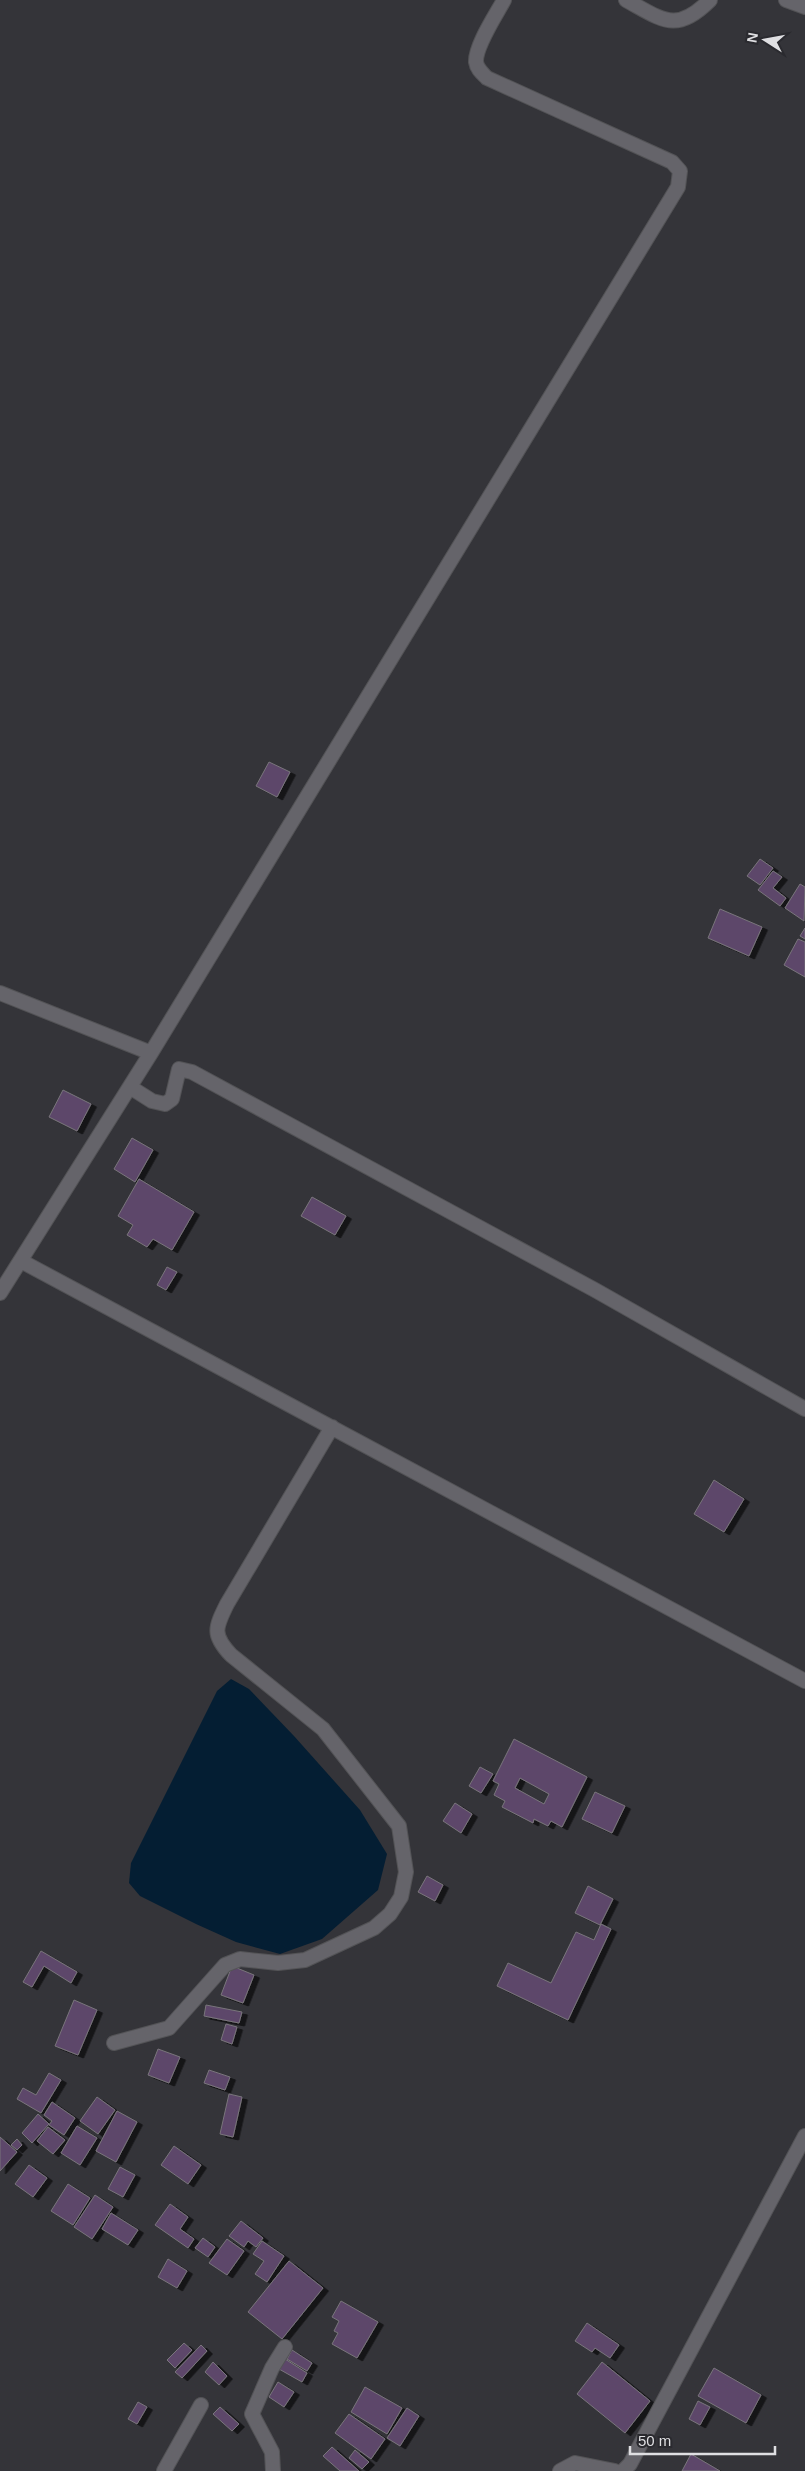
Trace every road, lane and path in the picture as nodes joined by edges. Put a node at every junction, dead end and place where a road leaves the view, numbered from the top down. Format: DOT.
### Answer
graph roads {
  1 [pos="504,0"];
  2 [pos="626,0"];
  3 [pos="710,0"];
  4 [pos="786,0"];
  5 [pos="805,7"];
  6 [pos="0,993"];
  7 [pos="151,1053"];
  8 [pos="130,1087"];
  9 [pos="20,1261"];
  10 [pos="0,1293"];
  11 [pos="805,1409"];
  12 [pos="332,1427"];
  13 [pos="805,1681"];
  14 [pos="114,2043"];
  15 [pos="805,2136"];
  16 [pos="285,2346"];
  17 [pos="202,2405"];
  18 [pos="164,2471"];
  19 [pos="272,2471"];
  20 [pos="560,2471"];
  21 [pos="615,2471"];
  22 [pos="623,2471"];
  1 -- 7 [label="street"];
  2 -- 3 [label="street"];
  4 -- 5 [label="street"];
  6 -- 7 [label="street"];
  7 -- 8 [label="street"];
  8 -- 9 [label="street"];
  8 -- 11 [label="street"];
  9 -- 10 [label="street"];
  9 -- 12 [label="street"];
  12 -- 13 [label="street"];
  12 -- 14 [label="street"];
  15 -- 22 [label="street"];
  16 -- 19 [label="street"];
  17 -- 18 [label="street"];
  20 -- 21 [label="street"];
}
